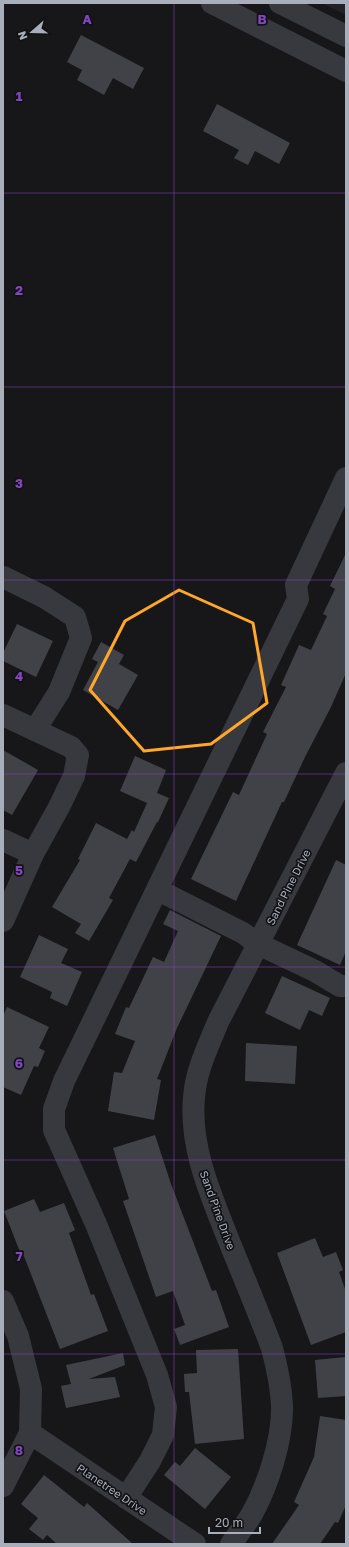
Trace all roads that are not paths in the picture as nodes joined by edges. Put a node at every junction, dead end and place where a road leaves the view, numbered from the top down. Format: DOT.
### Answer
graph roads {
  1 [pos="212,3"];
  2 [pos="227,3"];
  3 [pos="274,3"];
  4 [pos="280,3"];
  5 [pos="346,36"];
  6 [pos="346,71"];
  7 [pos="346,478"];
  8 [pos="3,577"];
  9 [pos="3,715"];
  10 [pos="35,730"];
  11 [pos="346,773"];
  12 [pos="3,840"];
  13 [pos="33,854"];
  14 [pos="158,890"];
  15 [pos="3,921"];
  16 [pos="258,944"];
  17 [pos="346,986"];
  18 [pos="5,1311"];
  19 [pos="30,1433"];
  20 [pos="3,1486"];
  21 [pos="126,1498"];
  22 [pos="195,1544"];
  23 [pos="231,1544"];
  1 -- 6 [label="street"];
  2 -- 3 [label="street"];
  4 -- 5 [label="street"];
  7 -- 14 [label="street"];
  8 -- 10 [label="street"];
  9 -- 10 [label="street"];
  10 -- 13 [label="street"];
  11 -- 16 [label="street, Sand Pine Drive"];
  12 -- 13 [label="street"];
  13 -- 15 [label="street"];
  14 -- 16 [label="street"];
  14 -- 21 [label="street"];
  16 -- 17 [label="street"];
  16 -- 23 [label="street, Sand Pine Drive"];
  18 -- 19 [label="street"];
  19 -- 20 [label="street"];
  19 -- 21 [label="street, Planetree Drive"];
  21 -- 22 [label="street, Planetree Drive"];
}
